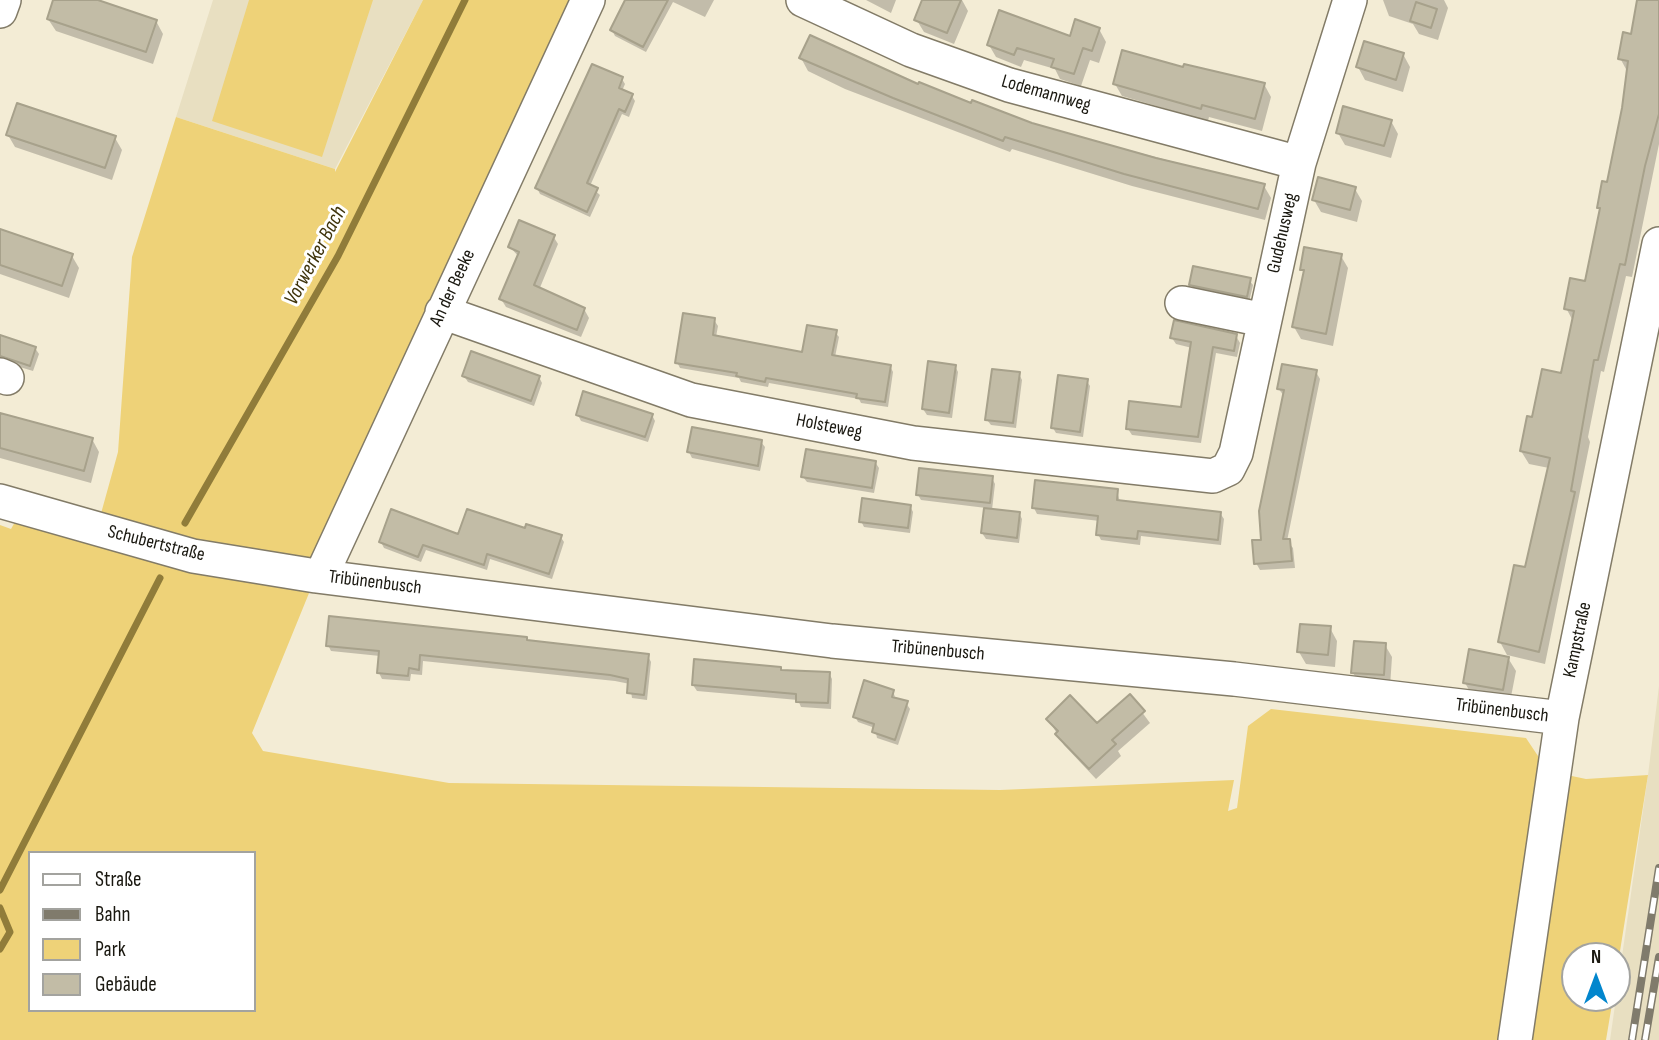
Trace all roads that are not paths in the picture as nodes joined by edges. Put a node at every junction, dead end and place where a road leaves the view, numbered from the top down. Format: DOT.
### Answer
graph roads {
  1 [pos="4,0"];
  2 [pos="588,0"];
  3 [pos="803,0"];
  4 [pos="1350,0"];
  5 [pos="0,11"];
  6 [pos="1299,163"];
  7 [pos="1659,244"];
  8 [pos="1182,303"];
  9 [pos="442,312"];
  10 [pos="1264,320"];
  11 [pos="1228,469"];
  12 [pos="0,501"];
  13 [pos="318,576"];
  14 [pos="1562,718"];
  15 [pos="1515,1040"];
  1 -- 5 [label="street"];
  2 -- 9 [label="street, An der Beeke"];
  3 -- 6 [label="street, Lodemannweg"];
  4 -- 6 [label="street, Gudehusweg"];
  6 -- 10 [label="street, Gudehusweg"];
  7 -- 14 [label="street, Kampstraße"];
  8 -- 10 [label="street"];
  9 -- 11 [label="street, Holsteweg"];
  9 -- 13 [label="street, An der Beeke"];
  10 -- 11 [label="street, Gudehusweg"];
  12 -- 13 [label="street, Schubertstraße"];
  13 -- 14 [label="street, Tribünenbusch"];
  14 -- 15 [label="street, Kampstraße"];
}
